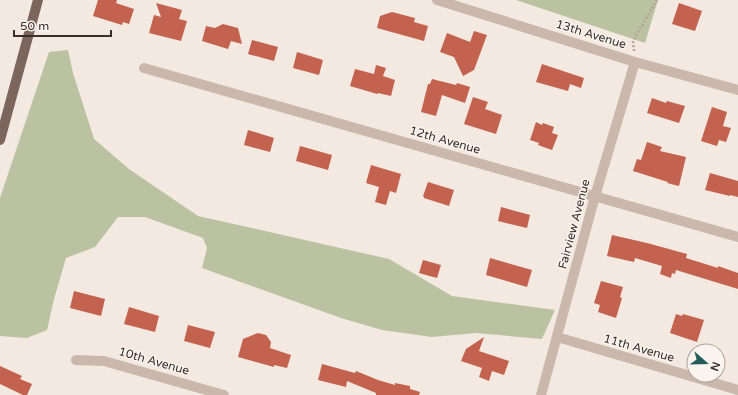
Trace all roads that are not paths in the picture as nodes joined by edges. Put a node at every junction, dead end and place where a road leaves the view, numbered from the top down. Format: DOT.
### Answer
graph roads {
  1 [pos="38,0"];
  2 [pos="437,0"];
  3 [pos="635,62"];
  4 [pos="144,68"];
  5 [pos="738,90"];
  6 [pos="0,140"];
  7 [pos="594,196"];
  8 [pos="738,237"];
  9 [pos="557,337"];
  10 [pos="76,360"];
  11 [pos="738,390"];
  12 [pos="224,395"];
  13 [pos="541,395"];
  1 -- 6 [label="main road"];
  2 -- 3 [label="street, 13th Avenue"];
  3 -- 5 [label="street, 13th Avenue"];
  3 -- 7 [label="street, Fairview Avenue"];
  4 -- 7 [label="street, 12th Avenue"];
  7 -- 8 [label="street, 12th Avenue"];
  7 -- 9 [label="street, Fairview Avenue"];
  9 -- 11 [label="street, 11th Avenue"];
  9 -- 13 [label="street, Fairview Avenue"];
  10 -- 12 [label="street, 10th Avenue"];
}
